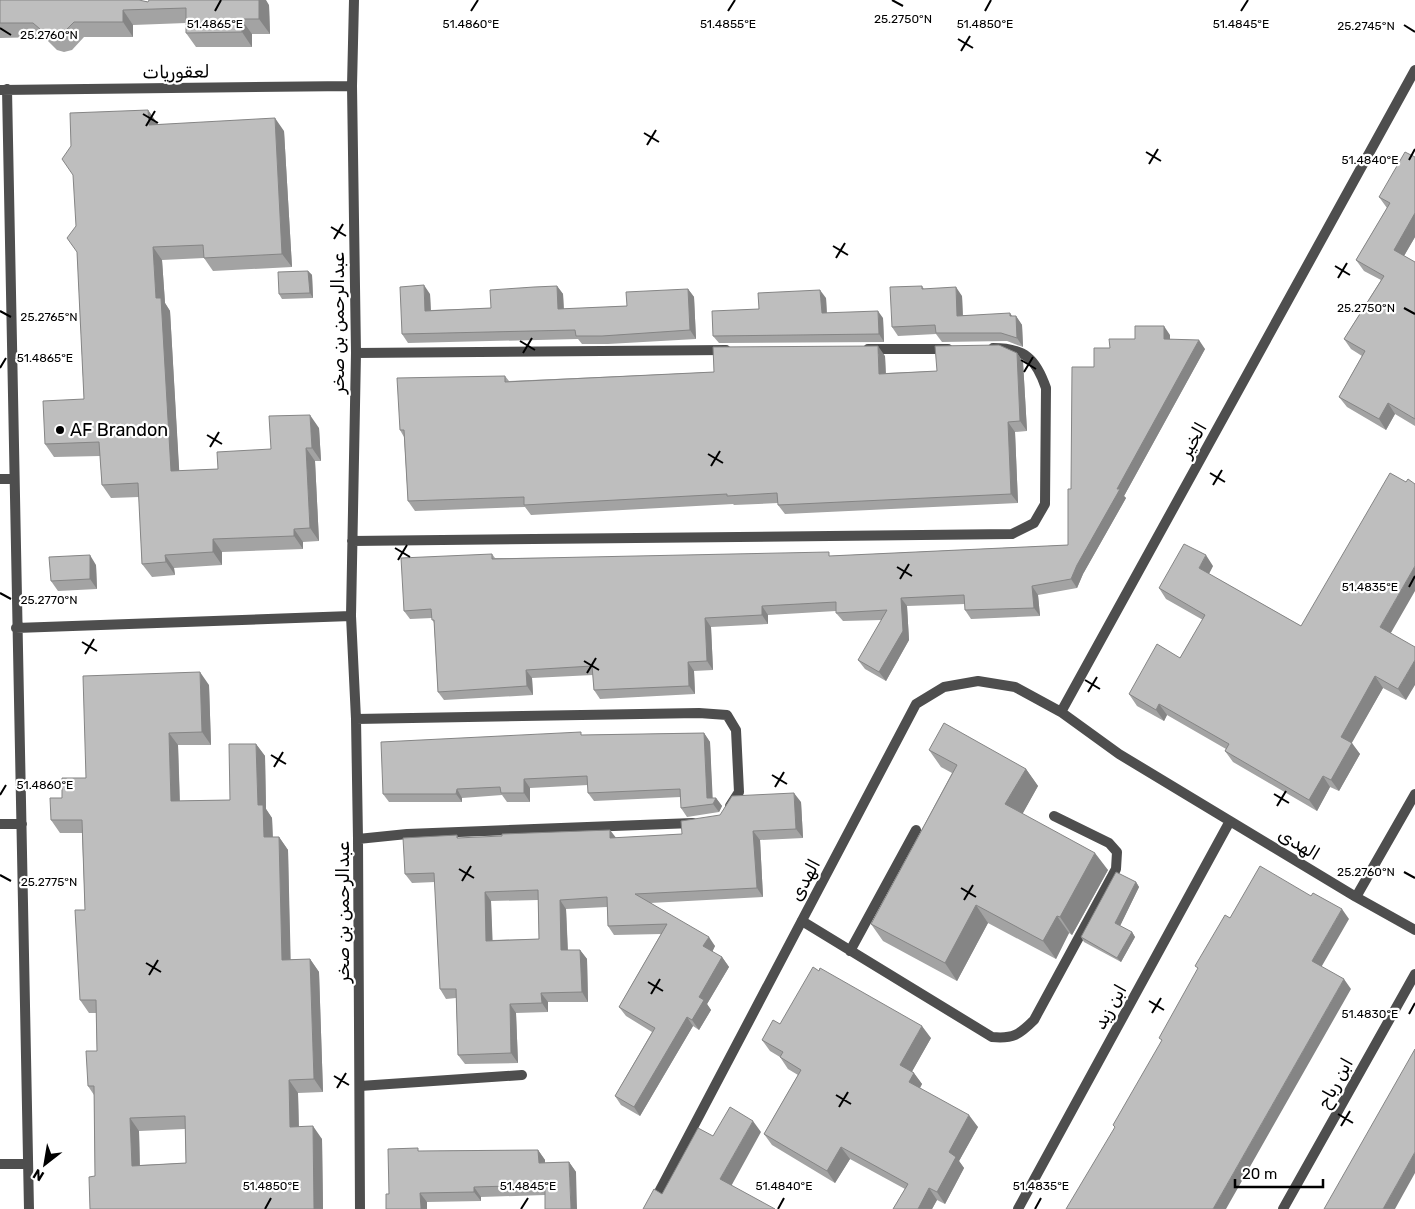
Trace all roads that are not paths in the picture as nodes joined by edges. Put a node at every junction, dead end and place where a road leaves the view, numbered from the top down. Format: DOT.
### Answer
graph roads {
  1 [pos="354,0"];
  2 [pos="1415,70"];
  3 [pos="352,86"];
  4 [pos="3,89"];
  5 [pos="859,349"];
  6 [pos="958,349"];
  7 [pos="978,349"];
  8 [pos="741,350"];
  9 [pos="356,353"];
  10 [pos="14,478"];
  11 [pos="0,479"];
  12 [pos="352,541"];
  13 [pos="351,616"];
  14 [pos="16,628"];
  15 [pos="1060,712"];
  16 [pos="356,719"];
  17 [pos="1415,794"];
  18 [pos="1054,816"];
  19 [pos="723,818"];
  20 [pos="708,821"];
  21 [pos="1230,821"];
  22 [pos="0,824"];
  23 [pos="22,824"];
  24 [pos="916,830"];
  25 [pos="358,839"];
  26 [pos="1356,897"];
  27 [pos="802,920"];
  28 [pos="1415,930"];
  29 [pos="850,951"];
  30 [pos="1415,974"];
  31 [pos="522,1075"];
  32 [pos="360,1086"];
  33 [pos="0,1164"];
  34 [pos="28,1164"];
  35 [pos="29,1209"];
  36 [pos="360,1209"];
  37 [pos="650,1209"];
  38 [pos="1018,1209"];
  39 [pos="1283,1209"];
  1 -- 3 [label="street, عبدالرحمن بن صخر"];
  2 -- 15 [label="street, الخير"];
  3 -- 4 [label="street, لعقوريات"];
  3 -- 9 [label="street, عبدالرحمن بن صخر"];
  4 -- 10 [label="street"];
  5 -- 6 [label="street"];
  7 -- 12 [label="street"];
  8 -- 9 [label="street"];
  9 -- 12 [label="street, عبدالرحمن بن صخر"];
  10 -- 11 [label="street"];
  10 -- 14 [label="street"];
  12 -- 13 [label="street, عبدالرحمن بن صخر"];
  13 -- 14 [label="street"];
  13 -- 16 [label="street, عبدالرحمن بن صخر"];
  14 -- 23 [label="street"];
  15 -- 21 [label="street, الهدى"];
  15 -- 27 [label="street, الهدى"];
  16 -- 19 [label="street"];
  16 -- 25 [label="street, عبدالرحمن بن صخر"];
  17 -- 26 [label="street"];
  18 -- 29 [label="street"];
  20 -- 25 [label="street"];
  21 -- 26 [label="street, الهدى"];
  21 -- 38 [label="street, ابن زيد"];
  22 -- 23 [label="street"];
  23 -- 34 [label="street"];
  24 -- 29 [label="street"];
  25 -- 32 [label="street, عبدالرحمن بن صخر"];
  26 -- 28 [label="street, الهدى"];
  27 -- 29 [label="street"];
  27 -- 37 [label="street, الهدى"];
  30 -- 39 [label="street, ابن رباح"];
  31 -- 32 [label="street"];
  32 -- 36 [label="street, عبدالرحمن بن صخر"];
  33 -- 34 [label="street"];
  34 -- 35 [label="street"];
}
